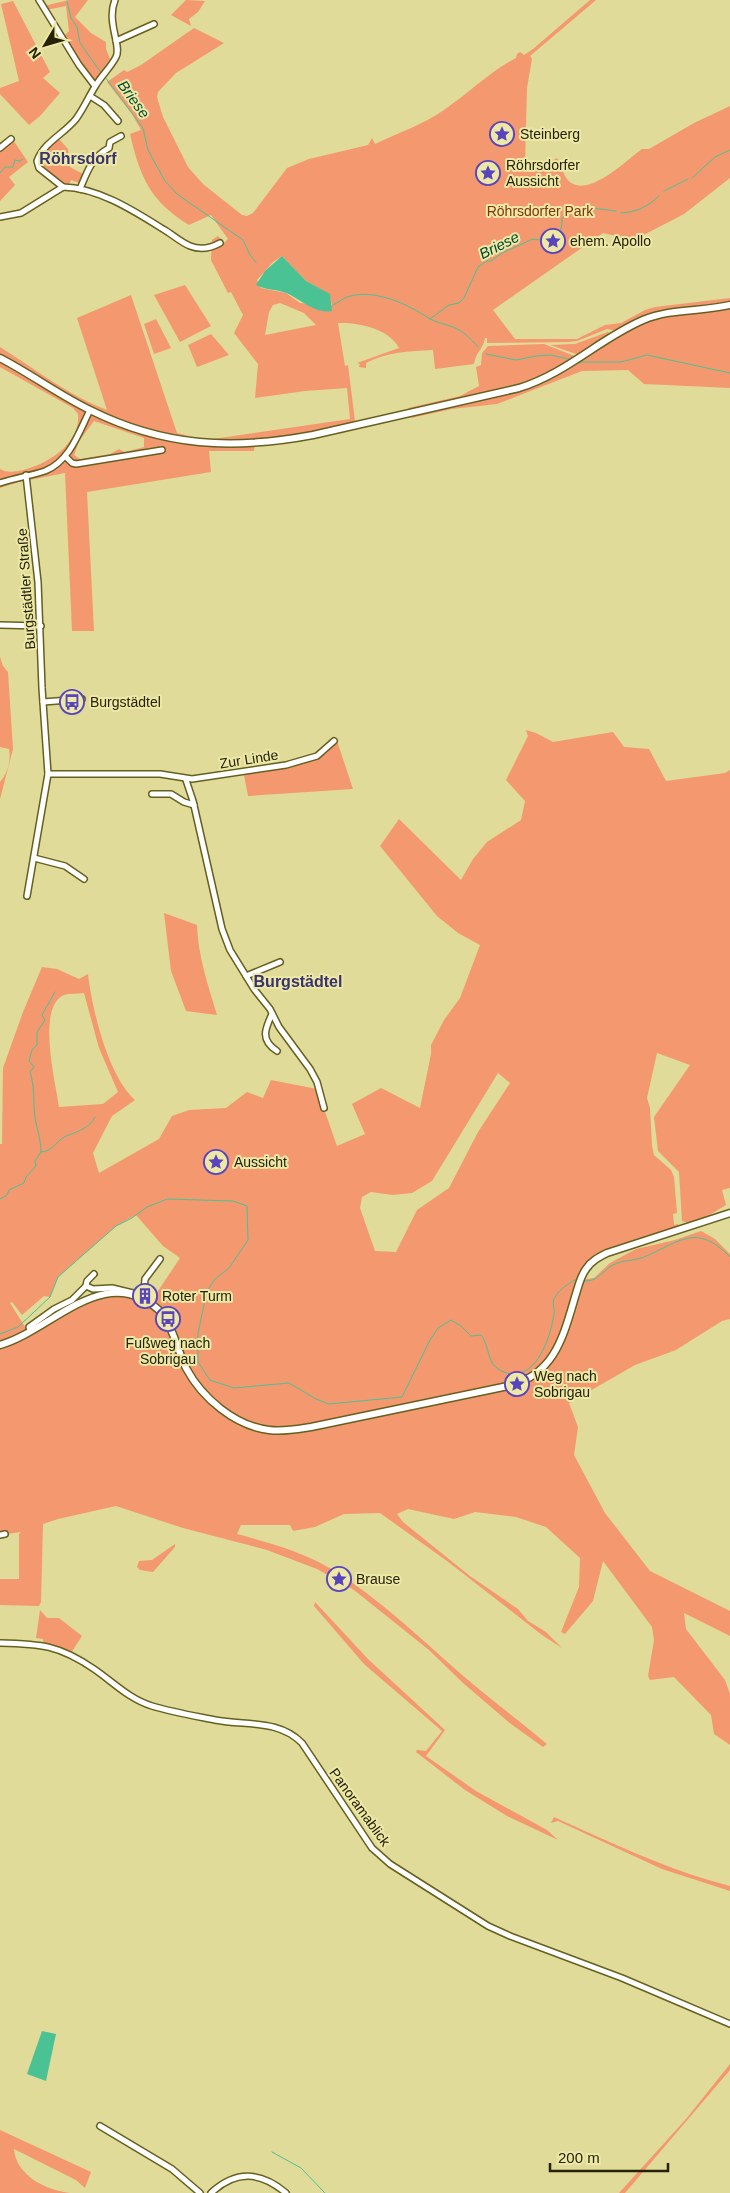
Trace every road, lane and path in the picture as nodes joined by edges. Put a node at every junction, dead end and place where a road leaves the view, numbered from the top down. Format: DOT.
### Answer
graph roads {
  1 [pos="40,0"];
  2 [pos="115,0"];
  3 [pos="154,24"];
  4 [pos="116,41"];
  5 [pos="95,86"];
  6 [pos="90,96"];
  7 [pos="118,121"];
  8 [pos="121,136"];
  9 [pos="11,139"];
  10 [pos="0,148"];
  11 [pos="63,187"];
  12 [pos="80,189"];
  13 [pos="0,217"];
  14 [pos="220,243"];
  15 [pos="730,305"];
  16 [pos="0,358"];
  17 [pos="90,410"];
  18 [pos="162,450"];
  19 [pos="65,456"];
  20 [pos="26,475"];
  21 [pos="0,483"];
  22 [pos="0,625"];
  23 [pos="41,626"];
  24 [pos="82,699"];
  25 [pos="43,702"];
  26 [pos="334,741"];
  27 [pos="48,774"];
  28 [pos="186,780"];
  29 [pos="152,794"];
  30 [pos="194,805"];
  31 [pos="34,858"];
  32 [pos="84,879"];
  33 [pos="27,896"];
  34 [pos="280,962"];
  35 [pos="246,976"];
  36 [pos="271,1011"];
  37 [pos="277,1051"];
  38 [pos="324,1108"];
  39 [pos="730,1213"];
  40 [pos="160,1259"];
  41 [pos="94,1274"];
  42 [pos="86,1286"];
  43 [pos="144,1290"];
  44 [pos="146,1302"];
  45 [pos="30,1331"];
  46 [pos="0,1345"];
  47 [pos="0,1644"];
  48 [pos="730,2024"];
  49 [pos="100,2126"];
  50 [pos="200,2193"];
  51 [pos="211,2193"];
  52 [pos="286,2193"];
  1 -- 5 [label="street"];
  2 -- 4 [label="street"];
  3 -- 4 [label="street"];
  4 -- 5 [label="street"];
  5 -- 6 [label="street"];
  6 -- 7 [label="street"];
  6 -- 11 [label="street"];
  8 -- 12 [label="street"];
  9 -- 10 [label="street"];
  11 -- 12 [label="street"];
  11 -- 13 [label="street"];
  12 -- 14 [label="street"];
  15 -- 17 [label="main road"];
  16 -- 17 [label="main road"];
  17 -- 19 [label="street"];
  18 -- 19 [label="street"];
  19 -- 20 [label="street"];
  20 -- 21 [label="street"];
  20 -- 23 [label="street, Burgstädtler Straße"];
  22 -- 23 [label="street"];
  23 -- 25 [label="street, Burgstädtler Straße"];
  24 -- 25 [label="street"];
  25 -- 27 [label="street, Burgstädtler Straße"];
  26 -- 28 [label="street, Zur Linde"];
  27 -- 28 [label="street"];
  27 -- 31 [label="street, Burgstädtler Straße"];
  28 -- 30 [label="street"];
  29 -- 30 [label="street"];
  30 -- 35 [label="street"];
  31 -- 32 [label="street"];
  31 -- 33 [label="street, Burgstädtler Straße"];
  34 -- 35 [label="street"];
  35 -- 36 [label="street"];
  36 -- 37 [label="street"];
  36 -- 38 [label="street"];
  39 -- 44 [label="main road"];
  40 -- 43 [label="street"];
  41 -- 42 [label="street"];
  42 -- 43 [label="street"];
  42 -- 45 [label="street"];
  43 -- 44 [label="street"];
  44 -- 45 [label="main road"];
  45 -- 46 [label="main road"];
  47 -- 48 [label="street, Panoramablick"];
  49 -- 50 [label="street"];
  51 -- 52 [label="street"];
}
